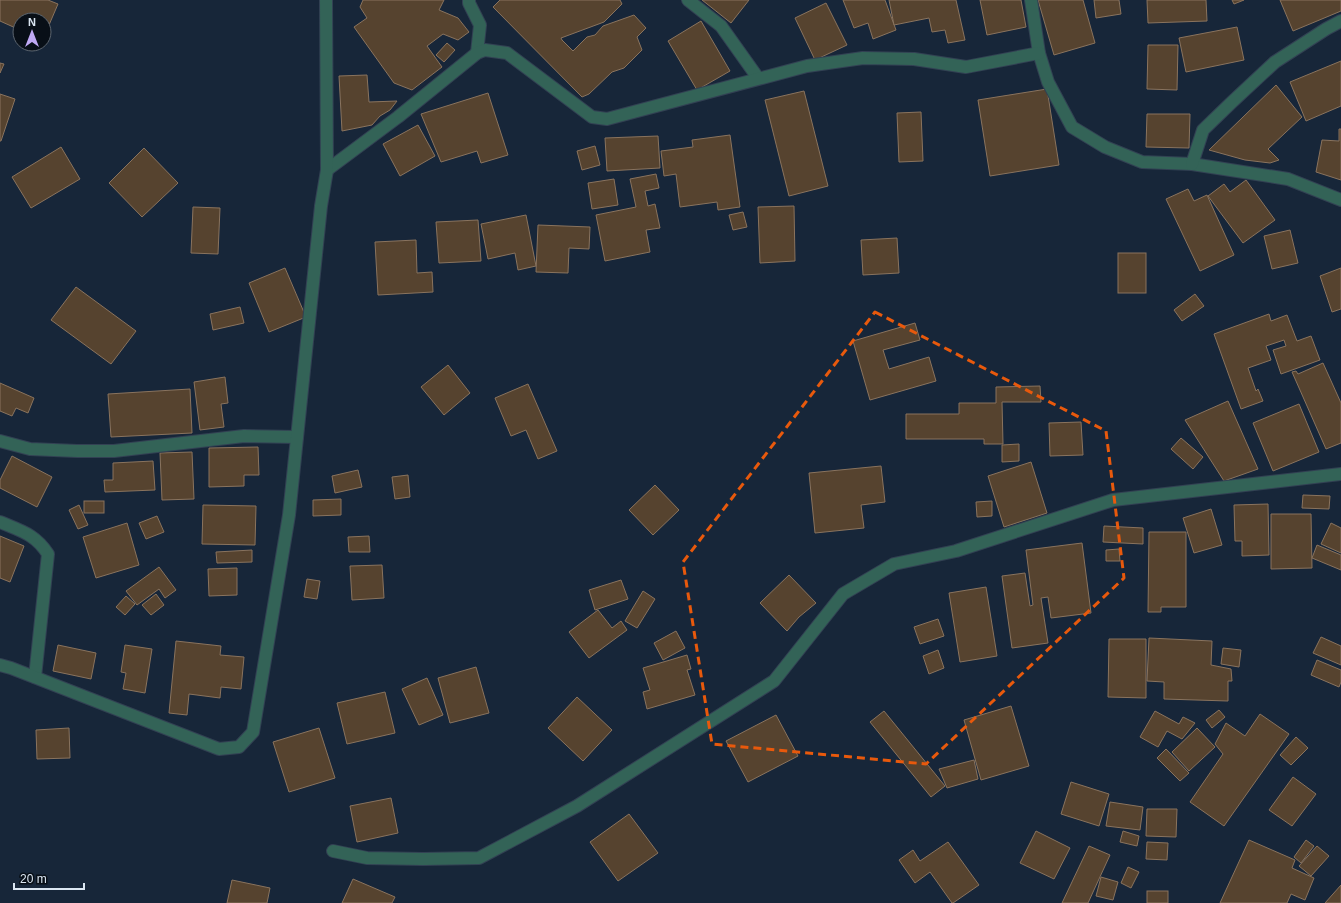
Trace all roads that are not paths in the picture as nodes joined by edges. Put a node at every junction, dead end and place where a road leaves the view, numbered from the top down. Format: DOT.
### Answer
graph roads {
  1 [pos="326,0"];
  2 [pos="470,0"];
  3 [pos="688,0"];
  4 [pos="1031,0"];
  5 [pos="1341,21"];
  6 [pos="477,53"];
  7 [pos="1039,53"];
  8 [pos="758,78"];
  9 [pos="1192,164"];
  10 [pos="327,170"];
  11 [pos="1341,200"];
  12 [pos="297,437"];
  13 [pos="0,441"];
  14 [pos="1341,474"];
  15 [pos="0,522"];
  16 [pos="0,665"];
  17 [pos="35,677"];
  18 [pos="332,851"];
  1 -- 10 [label="street"];
  2 -- 6 [label="street"];
  3 -- 8 [label="street"];
  4 -- 7 [label="street"];
  5 -- 9 [label="street"];
  6 -- 8 [label="street"];
  6 -- 10 [label="street"];
  7 -- 8 [label="street"];
  7 -- 9 [label="street"];
  9 -- 11 [label="street"];
  10 -- 12 [label="street"];
  12 -- 13 [label="street"];
  12 -- 17 [label="street"];
  14 -- 18 [label="street"];
  15 -- 17 [label="street"];
  16 -- 17 [label="street"];
}
